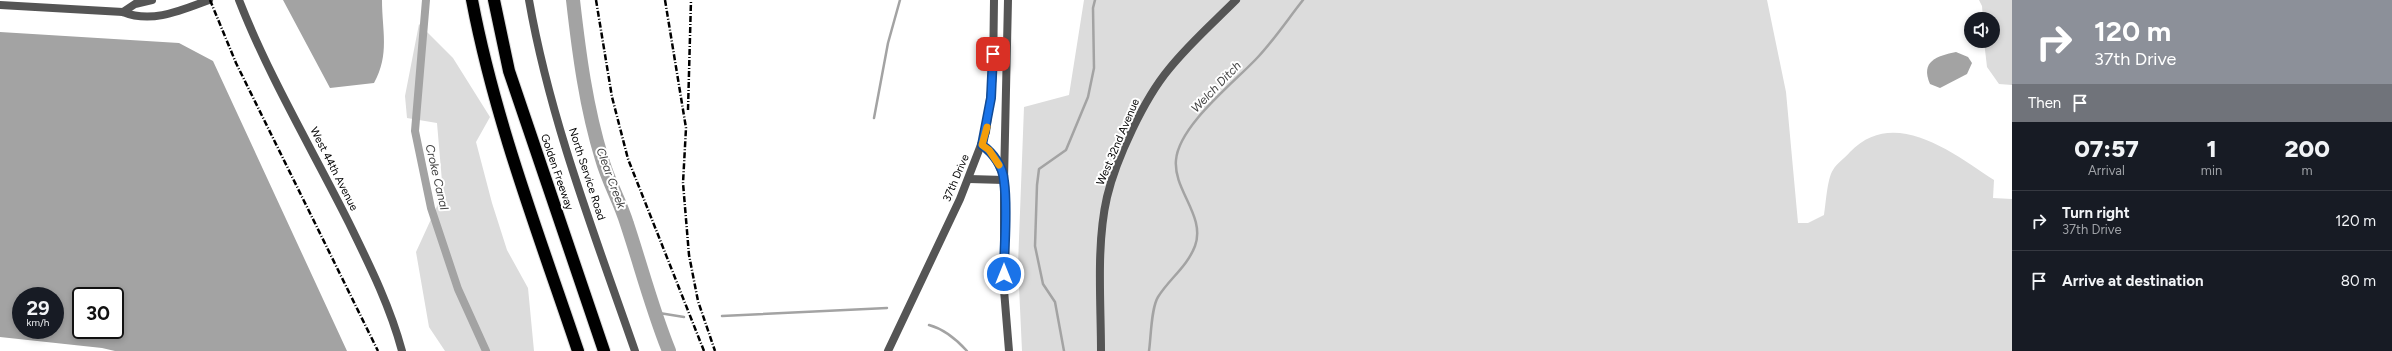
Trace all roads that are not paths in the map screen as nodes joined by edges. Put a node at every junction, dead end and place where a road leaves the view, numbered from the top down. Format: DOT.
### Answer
graph roads {
  1 [pos="152,0"];
  2 [pos="209,0"];
  3 [pos="239,0"];
  4 [pos="472,0"];
  5 [pos="494,0"];
  6 [pos="529,0"];
  7 [pos="994,0"];
  8 [pos="1008,0"];
  9 [pos="1236,0"];
  10 [pos="0,5"];
  11 [pos="123,12"];
  12 [pos="982,145"];
  13 [pos="969,179"];
  14 [pos="1004,180"];
  15 [pos="402,351"];
  16 [pos="578,351"];
  17 [pos="604,351"];
  18 [pos="635,351"];
  19 [pos="888,351"];
  20 [pos="1009,351"];
  21 [pos="1101,351"];
  1 -- 11 [label="street"];
  2 -- 11 [label="street"];
  3 -- 15 [label="street, West 44th Avenue"];
  4 -- 16 [label="highway"];
  5 -- 17 [label="highway, Golden Freeway"];
  6 -- 18 [label="street, North Service Road"];
  7 -- 12 [label="street, 37th Drive"];
  8 -- 14 [label="street"];
  9 -- 21 [label="street, West 32nd Avenue"];
  10 -- 11 [label="street"];
  12 -- 13 [label="street, 37th Drive"];
  12 -- 14 [label="street"];
  13 -- 14 [label="street"];
  13 -- 19 [label="street, 37th Drive"];
  14 -- 20 [label="street"];
}
